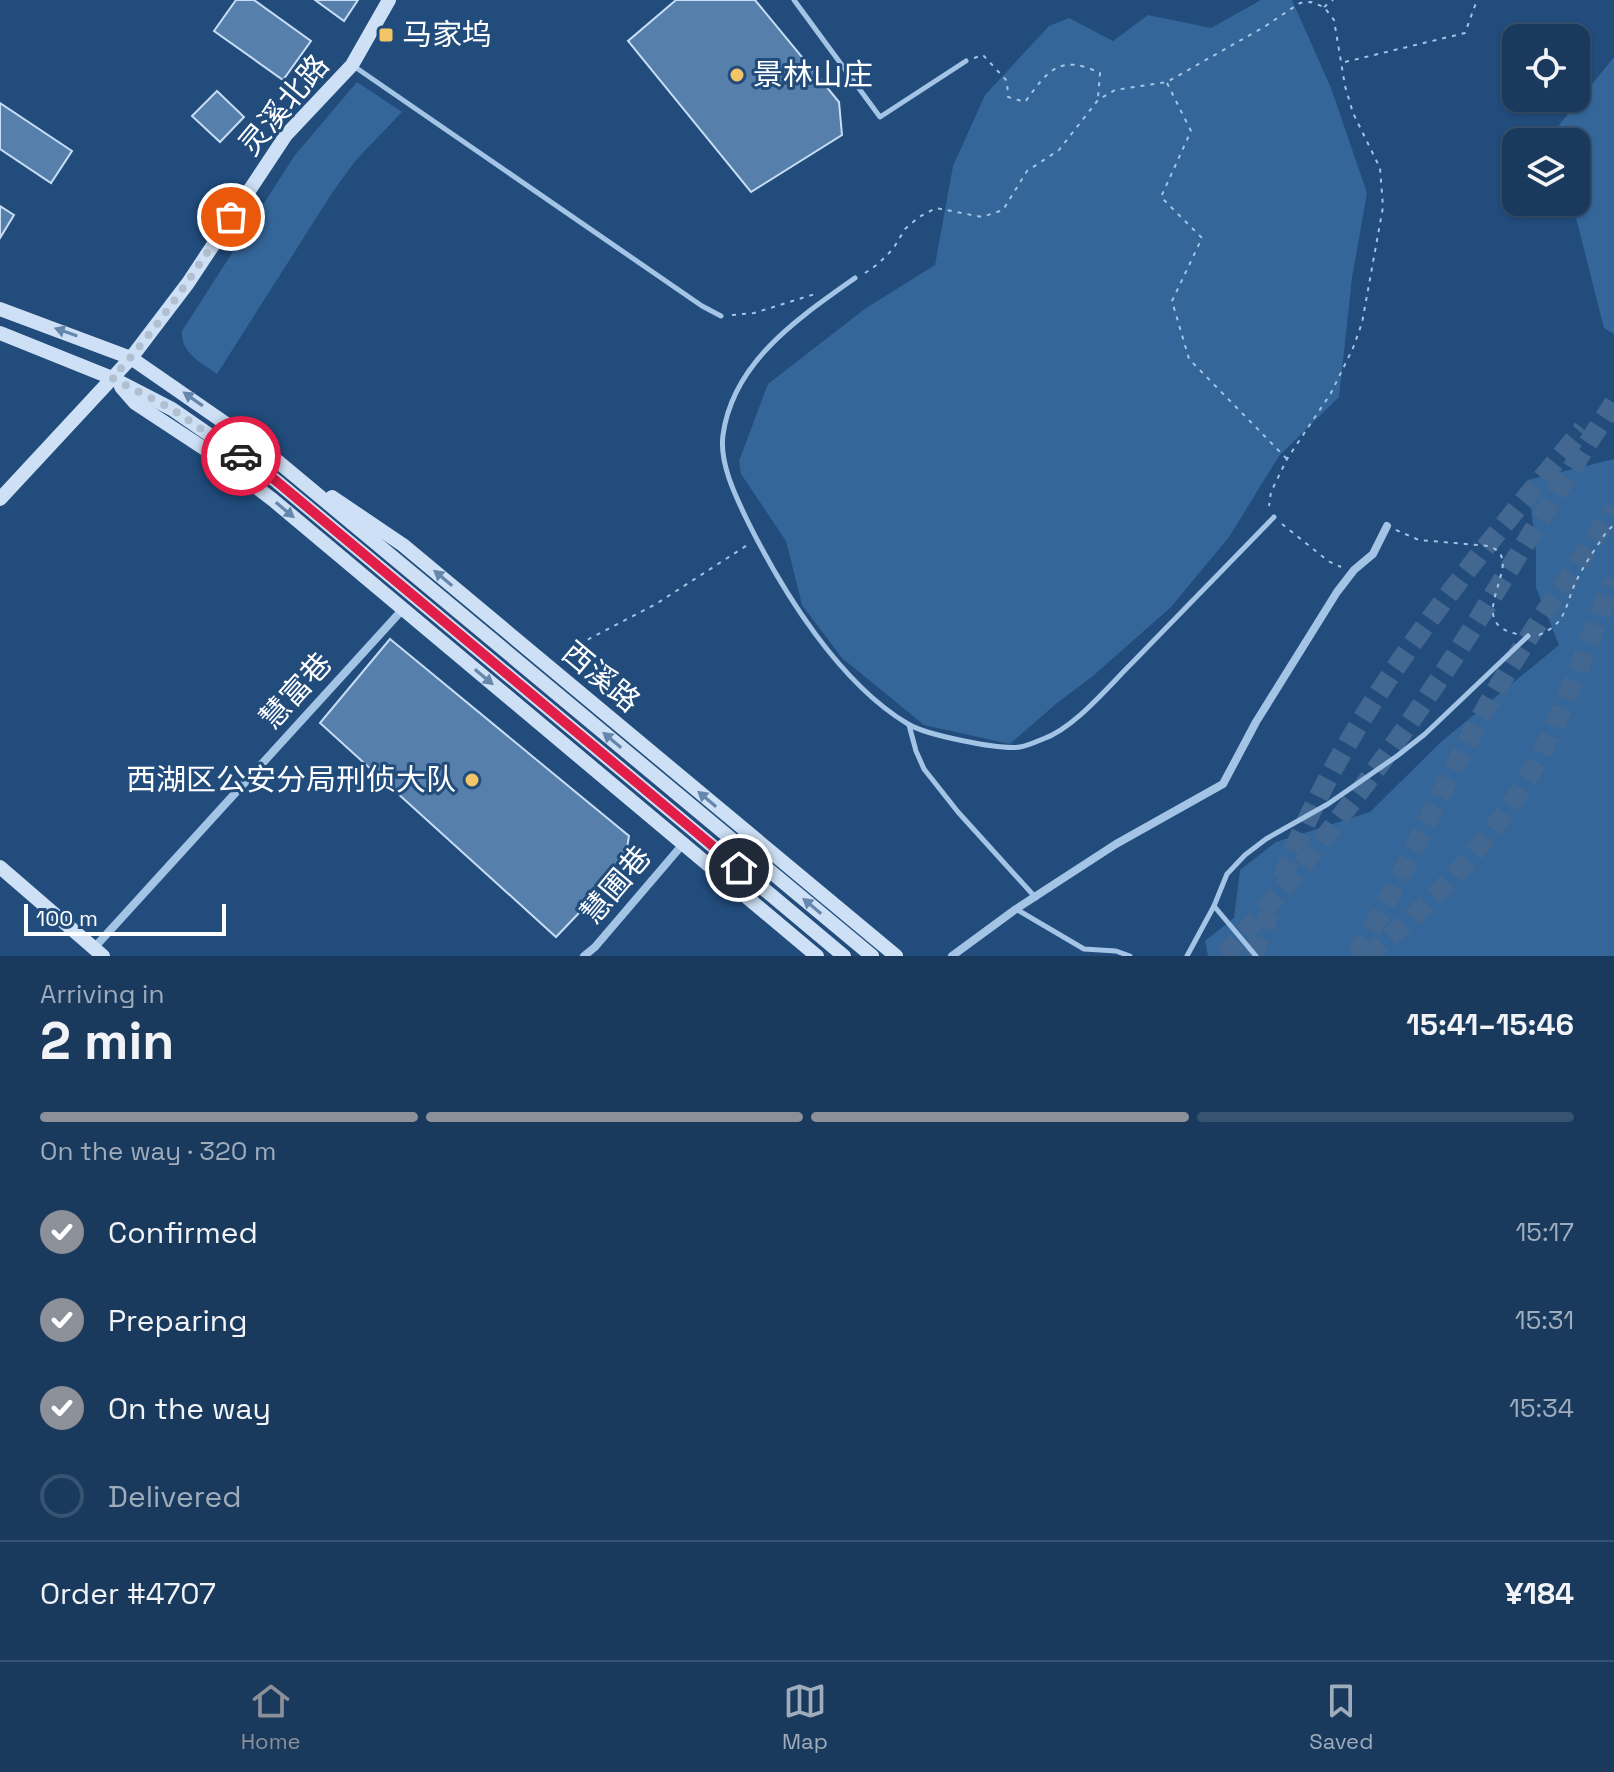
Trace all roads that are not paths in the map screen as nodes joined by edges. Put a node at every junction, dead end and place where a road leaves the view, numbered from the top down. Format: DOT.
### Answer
graph roads {
  1 [pos="794,0"];
  2 [pos="391,3"];
  3 [pos="966,61"];
  4 [pos="352,65"];
  5 [pos="855,278"];
  6 [pos="0,309"];
  7 [pos="721,316"];
  8 [pos="0,333"];
  9 [pos="131,358"];
  10 [pos="112,378"];
  11 [pos="264,450"];
  12 [pos="0,499"];
  13 [pos="1274,517"];
  14 [pos="1387,526"];
  15 [pos="404,609"];
  16 [pos="1528,636"];
  17 [pos="909,724"];
  18 [pos="683,844"];
  19 [pos="0,867"];
  20 [pos="1036,898"];
  21 [pos="1214,906"];
  22 [pos="1016,909"];
  23 [pos="98,952"];
  24 [pos="584,956"];
  25 [pos="817,956"];
  26 [pos="844,956"];
  27 [pos="872,956"];
  28 [pos="896,956"];
  29 [pos="952,956"];
  30 [pos="1130,956"];
  31 [pos="1187,956"];
  32 [pos="1256,956"];
  1 -- 3 [label="lane"];
  2 -- 4 [label="main road, 灵溪北路"];
  4 -- 7 [label="lane"];
  4 -- 9 [label="main road, 灵溪北路"];
  5 -- 17 [label="lane"];
  9 -- 6 [label="main road, 西溪路, one-way"];
  8 -- 10 [label="main road, 西溪路"];
  9 -- 10 [label="main road, 灵溪北路"];
  11 -- 9 [label="main road, 西溪路, one-way"];
  10 -- 12 [label="main road, 灵溪北路"];
  10 -- 15 [label="main road, 西溪路, one-way"];
  10 -- 26 [label="main road, 西溪路"];
  27 -- 11 [label="main road, 西溪路, one-way"];
  28 -- 11 [label="main road, 西溪路, one-way"];
  13 -- 17 [label="lane"];
  14 -- 20 [label="street"];
  15 -- 18 [label="main road, 西溪路, one-way"];
  15 -- 23 [label="street, 慧富巷"];
  16 -- 21 [label="lane"];
  17 -- 20 [label="lane"];
  18 -- 24 [label="street, 慧圃巷"];
  18 -- 25 [label="main road, 西溪路"];
  19 -- 23 [label="main road"];
  20 -- 22 [label="street"];
  21 -- 31 [label="lane"];
  21 -- 32 [label="lane"];
  22 -- 29 [label="street"];
  22 -- 30 [label="lane"];
}
